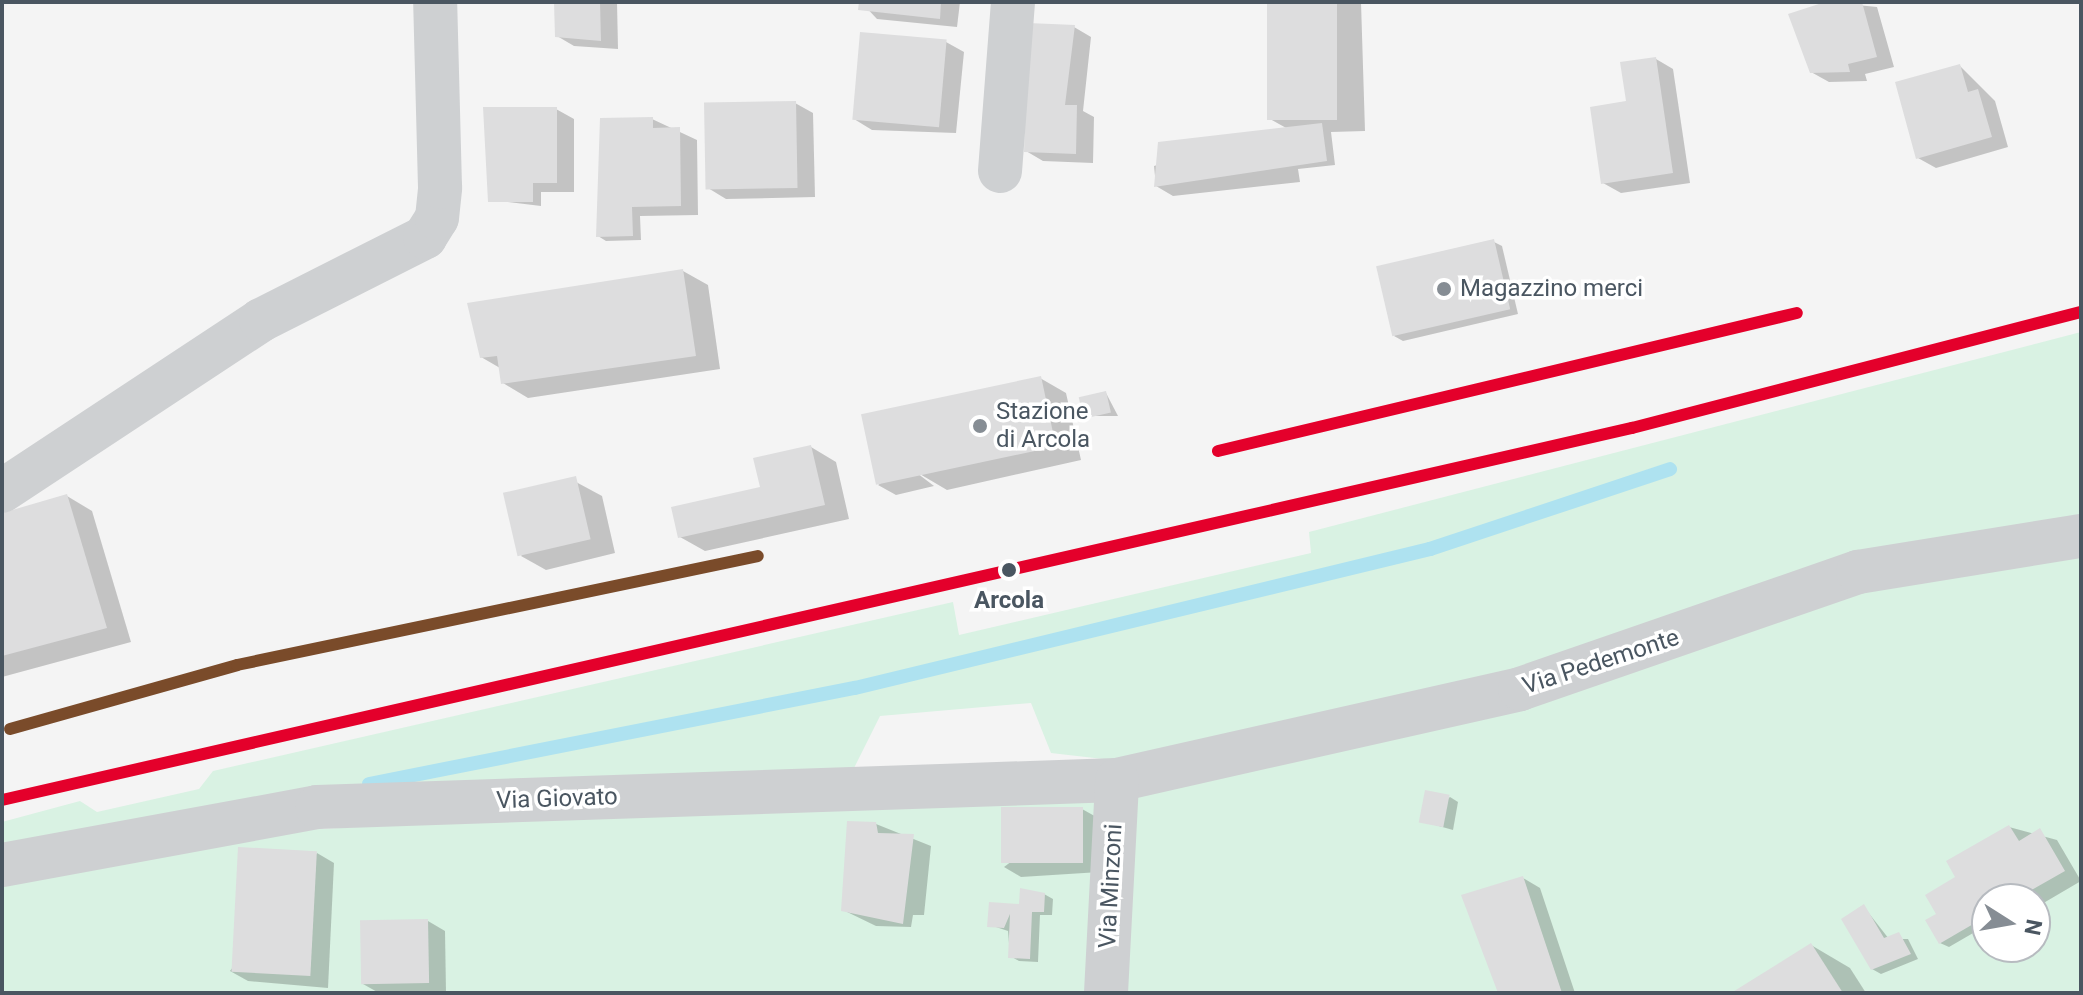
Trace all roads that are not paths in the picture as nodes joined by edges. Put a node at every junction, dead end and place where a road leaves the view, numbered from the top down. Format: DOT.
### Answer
graph roads {
  1 [pos="435,2"];
  2 [pos="1013,2"];
  3 [pos="1000,171"];
  4 [pos="2,491"];
  5 [pos="2081,536"];
  6 [pos="1117,780"];
  7 [pos="2,865"];
  8 [pos="1106,993"];
  1 -- 4 [label="street"];
  2 -- 3 [label="street"];
  5 -- 6 [label="street, Via Pedemonte"];
  6 -- 7 [label="street, Via Giovato"];
  6 -- 8 [label="street, Via Minzoni"];
}
